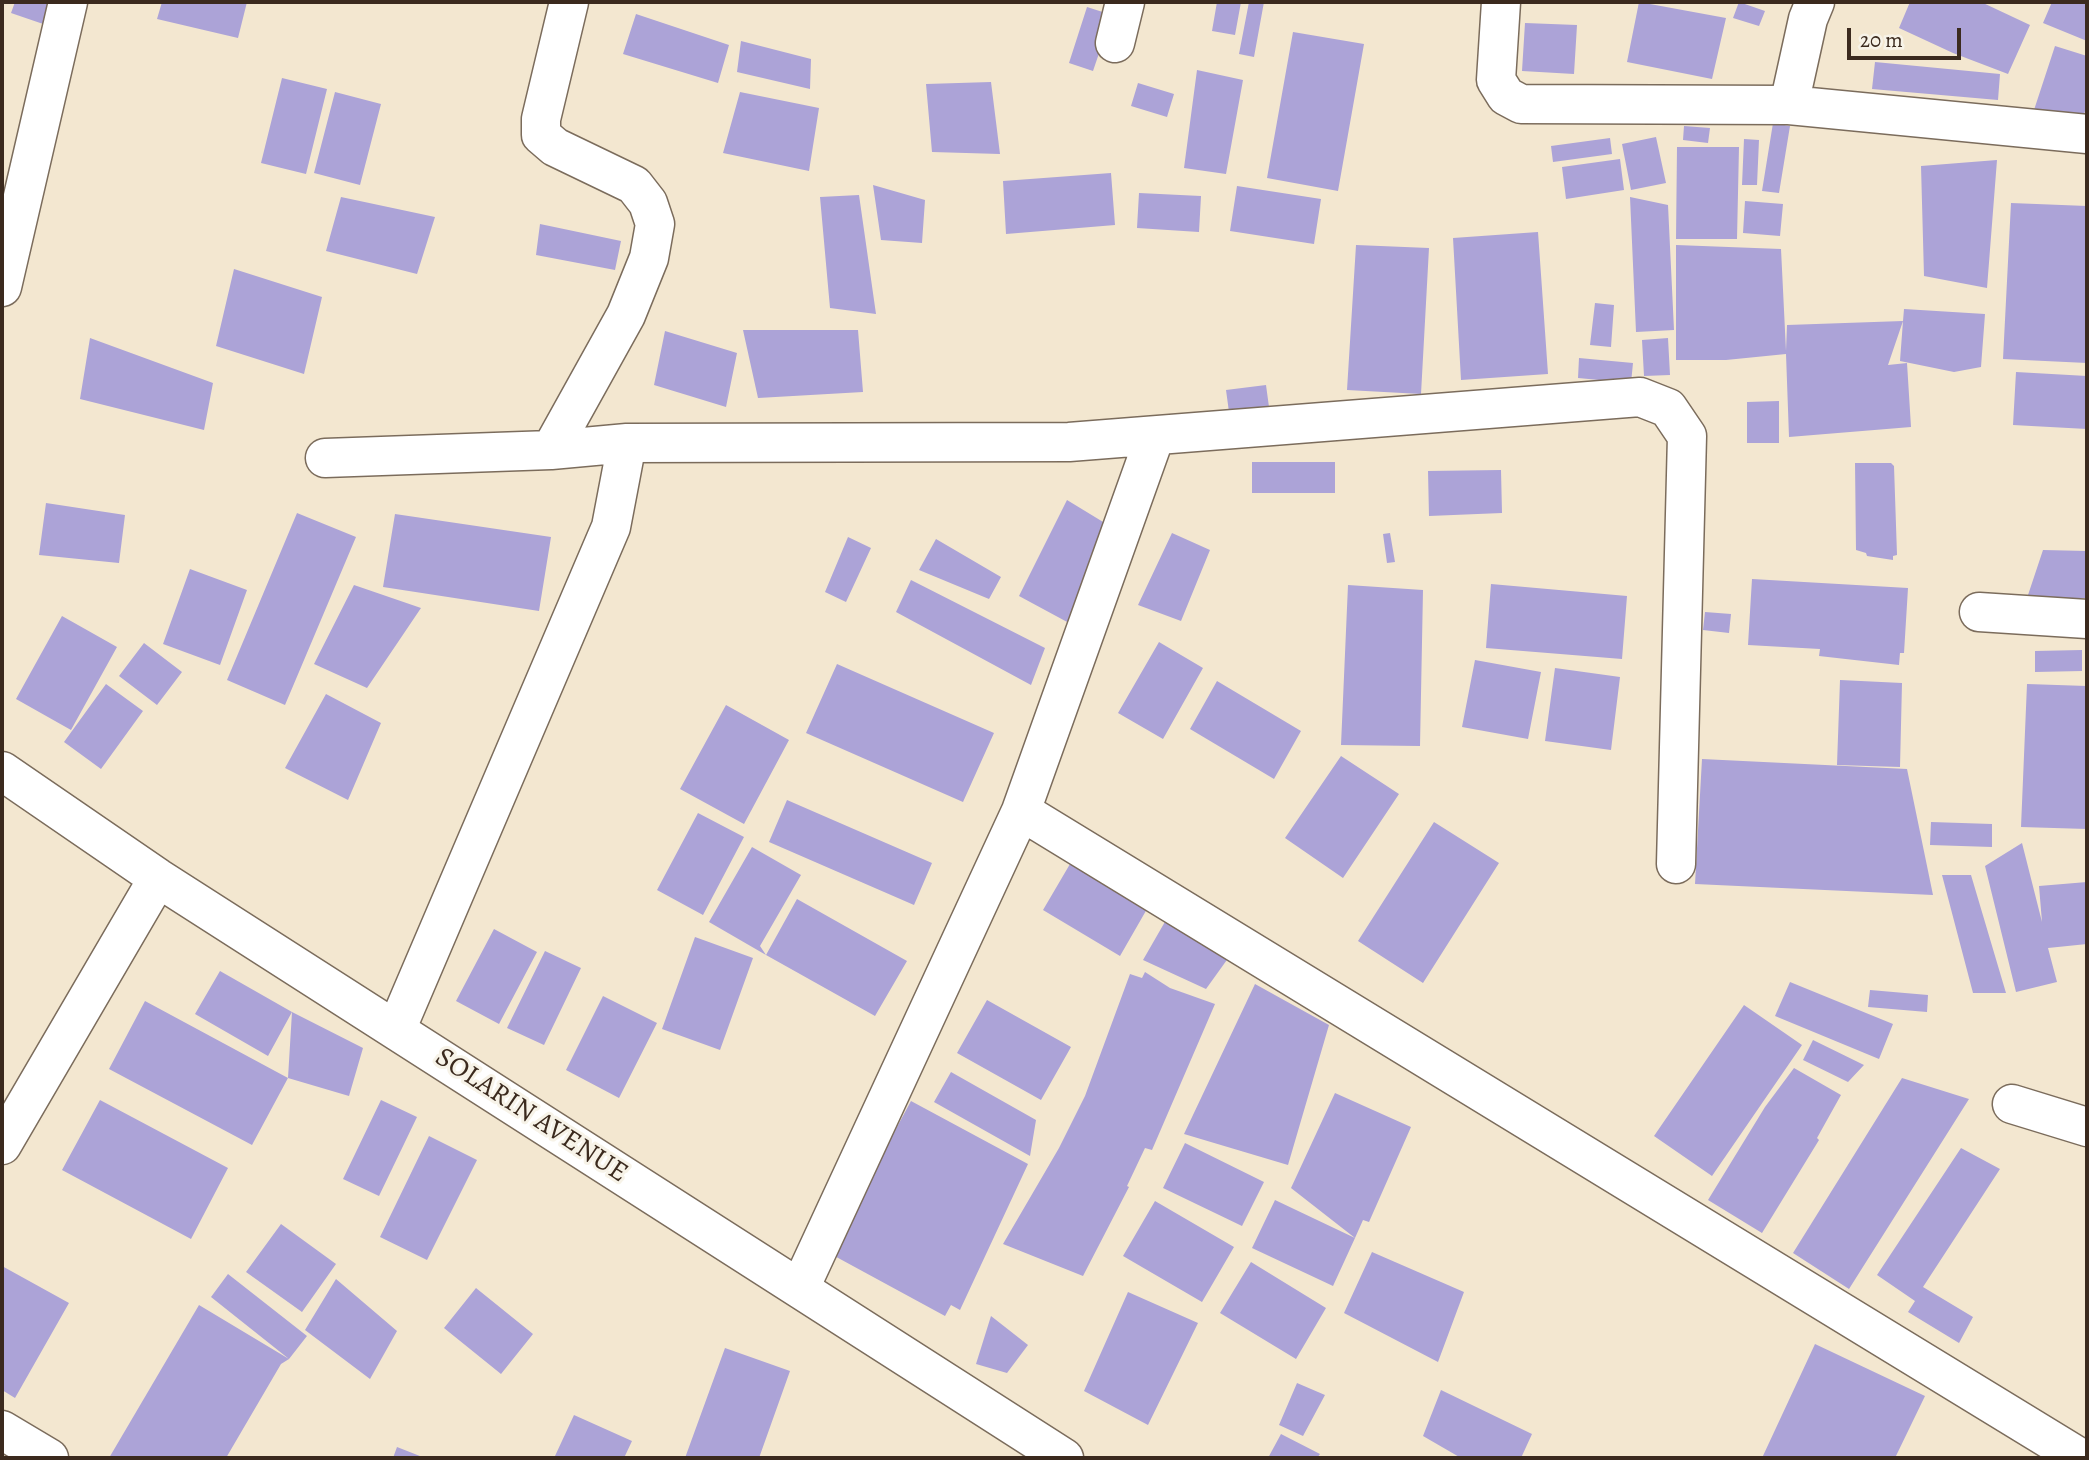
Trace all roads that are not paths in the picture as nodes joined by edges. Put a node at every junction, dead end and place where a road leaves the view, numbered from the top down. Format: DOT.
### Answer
graph roads {
  1 [pos="68,2"];
  2 [pos="569,2"];
  3 [pos="1125,2"];
  4 [pos="1501,2"];
  5 [pos="1815,2"];
  6 [pos="1115,43"];
  7 [pos="1788,105"];
  8 [pos="2087,134"];
  9 [pos="2,286"];
  10 [pos="1156,436"];
  11 [pos="628,443"];
  12 [pos="551,450"];
  13 [pos="325,458"];
  14 [pos="1979,612"];
  15 [pos="2087,619"];
  16 [pos="2,771"];
  17 [pos="1021,811"];
  18 [pos="1676,864"];
  19 [pos="158,878"];
  20 [pos="396,1030"];
  21 [pos="2012,1104"];
  22 [pos="2087,1127"];
  23 [pos="2,1145"];
  24 [pos="800,1288"];
  25 [pos="2,1430"];
  26 [pos="2080,1448"];
  27 [pos="49,1458"];
  28 [pos="1063,1458"];
  1 -- 9 [label="street"];
  2 -- 12 [label="street"];
  3 -- 6 [label="street"];
  4 -- 7 [label="street"];
  5 -- 7 [label="street"];
  7 -- 8 [label="street"];
  10 -- 11 [label="street"];
  10 -- 17 [label="street"];
  10 -- 18 [label="street"];
  11 -- 12 [label="street"];
  11 -- 20 [label="street"];
  12 -- 13 [label="street"];
  14 -- 15 [label="street"];
  16 -- 19 [label="street, SOLARIN AVENUE"];
  17 -- 24 [label="street"];
  17 -- 26 [label="street"];
  19 -- 20 [label="street, SOLARIN AVENUE"];
  19 -- 23 [label="street"];
  20 -- 24 [label="street, SOLARIN AVENUE"];
  21 -- 22 [label="street"];
  24 -- 28 [label="street, SOLARIN AVENUE"];
  25 -- 27 [label="street"];
}
